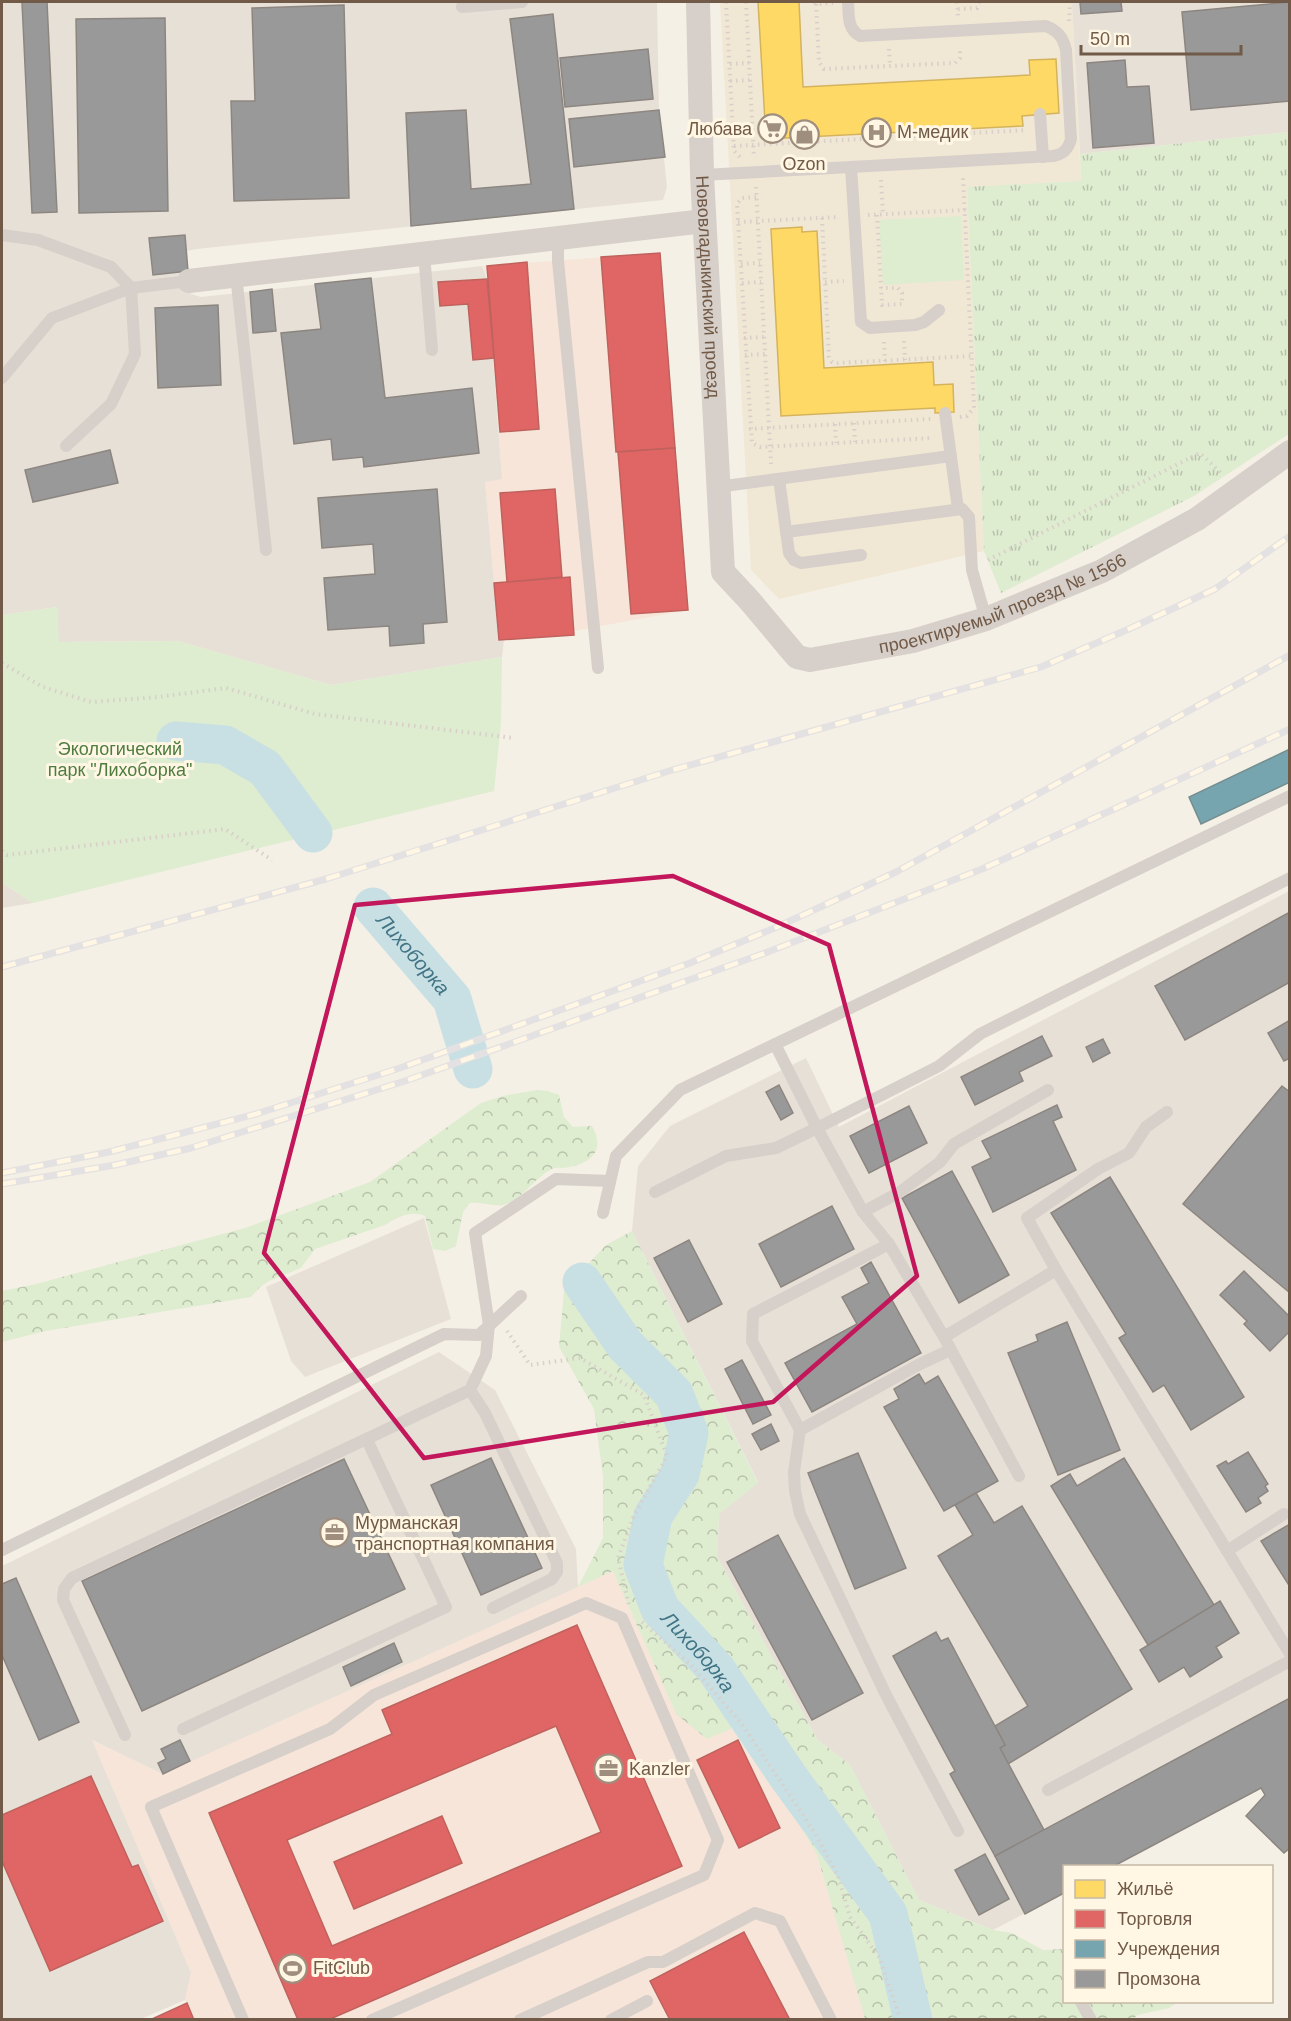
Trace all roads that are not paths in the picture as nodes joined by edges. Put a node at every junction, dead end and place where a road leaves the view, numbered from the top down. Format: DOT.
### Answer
graph roads {
  1 [pos="522,2"];
  2 [pos="698,2"];
  3 [pos="848,2"];
  4 [pos="462,7"];
  5 [pos="1040,114"];
  6 [pos="1043,157"];
  7 [pos="851,167"];
  8 [pos="702,175"];
  9 [pos="704,221"];
  10 [pos="2,235"];
  11 [pos="558,238"];
  12 [pos="424,253"];
  13 [pos="236,275"];
  14 [pos="189,281"];
  15 [pos="131,288"];
  16 [pos="939,310"];
  17 [pos="432,350"];
  18 [pos="2,378"];
  19 [pos="946,416"];
  20 [pos="66,446"];
  21 [pos="1290,452"];
  22 [pos="951,456"];
  23 [pos="776,479"];
  24 [pos="717,487"];
  25 [pos="958,509"];
  26 [pos="786,532"];
  27 [pos="266,550"];
  28 [pos="861,555"];
  29 [pos="723,572"];
  30 [pos="986,619"];
  31 [pos="598,668"];
  32 [pos="1290,796"];
  33 [pos="1290,878"];
  34 [pos="775,1044"];
  35 [pos="1048,1090"];
  36 [pos="1167,1112"];
  37 [pos="817,1128"];
  38 [pos="610,1181"];
  39 [pos="655,1192"];
  40 [pos="863,1212"];
  41 [pos="603,1213"];
  42 [pos="889,1244"];
  43 [pos="1056,1270"];
  44 [pos="521,1296"];
  45 [pos="489,1325"];
  46 [pos="944,1337"];
  47 [pos="950,1350"];
  48 [pos="470,1390"];
  49 [pos="800,1430"];
  50 [pos="367,1440"];
  51 [pos="1019,1476"];
  52 [pos="1284,1514"];
  53 [pos="2,1550"];
  54 [pos="1227,1551"];
  55 [pos="493,1608"];
  56 [pos="1290,1654"];
  57 [pos="1290,1661"];
  58 [pos="183,1729"];
  59 [pos="124,1735"];
  60 [pos="1048,1790"];
  61 [pos="958,1831"];
  62 [pos="647,2001"];
  63 [pos="1083,2003"];
  64 [pos="243,2019"];
  65 [pos="372,2019"];
  66 [pos="520,2019"];
  67 [pos="611,2019"];
  68 [pos="831,2019"];
  69 [pos="1091,2019"];
  1 -- 4 [label="lane"];
  2 -- 8 [label="street, Нововладыкинский проезд"];
  3 -- 6 [label="lane"];
  5 -- 6 [label="lane"];
  6 -- 7 [label="lane"];
  7 -- 8 [label="lane"];
  7 -- 16 [label="lane"];
  8 -- 9 [label="street, Нововладыкинский проезд"];
  9 -- 11 [label="street"];
  9 -- 24 [label="street, Нововладыкинский проезд"];
  10 -- 15 [label="lane"];
  11 -- 12 [label="street"];
  11 -- 31 [label="lane"];
  12 -- 13 [label="street"];
  12 -- 17 [label="lane"];
  13 -- 14 [label="street"];
  13 -- 27 [label="lane"];
  14 -- 15 [label="lane"];
  15 -- 18 [label="lane"];
  15 -- 20 [label="lane"];
  19 -- 22 [label="lane"];
  21 -- 30 [label="street, проектируемый проезд № 1566"];
  22 -- 23 [label="lane"];
  22 -- 25 [label="lane"];
  23 -- 24 [label="lane"];
  23 -- 26 [label="lane"];
  24 -- 29 [label="street, Нововладыкинский проезд"];
  25 -- 26 [label="lane"];
  25 -- 30 [label="lane"];
  26 -- 28 [label="lane"];
  29 -- 30 [label="street, проектируемый проезд № 1566"];
  32 -- 34 [label="lane"];
  33 -- 37 [label="lane"];
  34 -- 37 [label="lane"];
  34 -- 38 [label="lane"];
  35 -- 40 [label="lane"];
  36 -- 43 [label="lane"];
  37 -- 39 [label="lane"];
  37 -- 40 [label="lane"];
  38 -- 41 [label="lane"];
  38 -- 45 [label="lane"];
  40 -- 42 [label="lane"];
  42 -- 46 [label="lane"];
  42 -- 49 [label="lane"];
  43 -- 46 [label="lane"];
  43 -- 54 [label="lane"];
  44 -- 45 [label="lane"];
  45 -- 48 [label="lane"];
  45 -- 53 [label="lane"];
  46 -- 47 [label="lane"];
  47 -- 49 [label="lane"];
  47 -- 51 [label="lane"];
  48 -- 50 [label="lane"];
  48 -- 55 [label="lane"];
  49 -- 61 [label="lane"];
  50 -- 58 [label="lane"];
  50 -- 59 [label="lane"];
  52 -- 54 [label="lane"];
  54 -- 56 [label="lane"];
  57 -- 60 [label="lane"];
  62 -- 67 [label="lane"];
  63 -- 69 [label="lane"];
  64 -- 65 [label="lane"];
  66 -- 68 [label="lane"];
}
